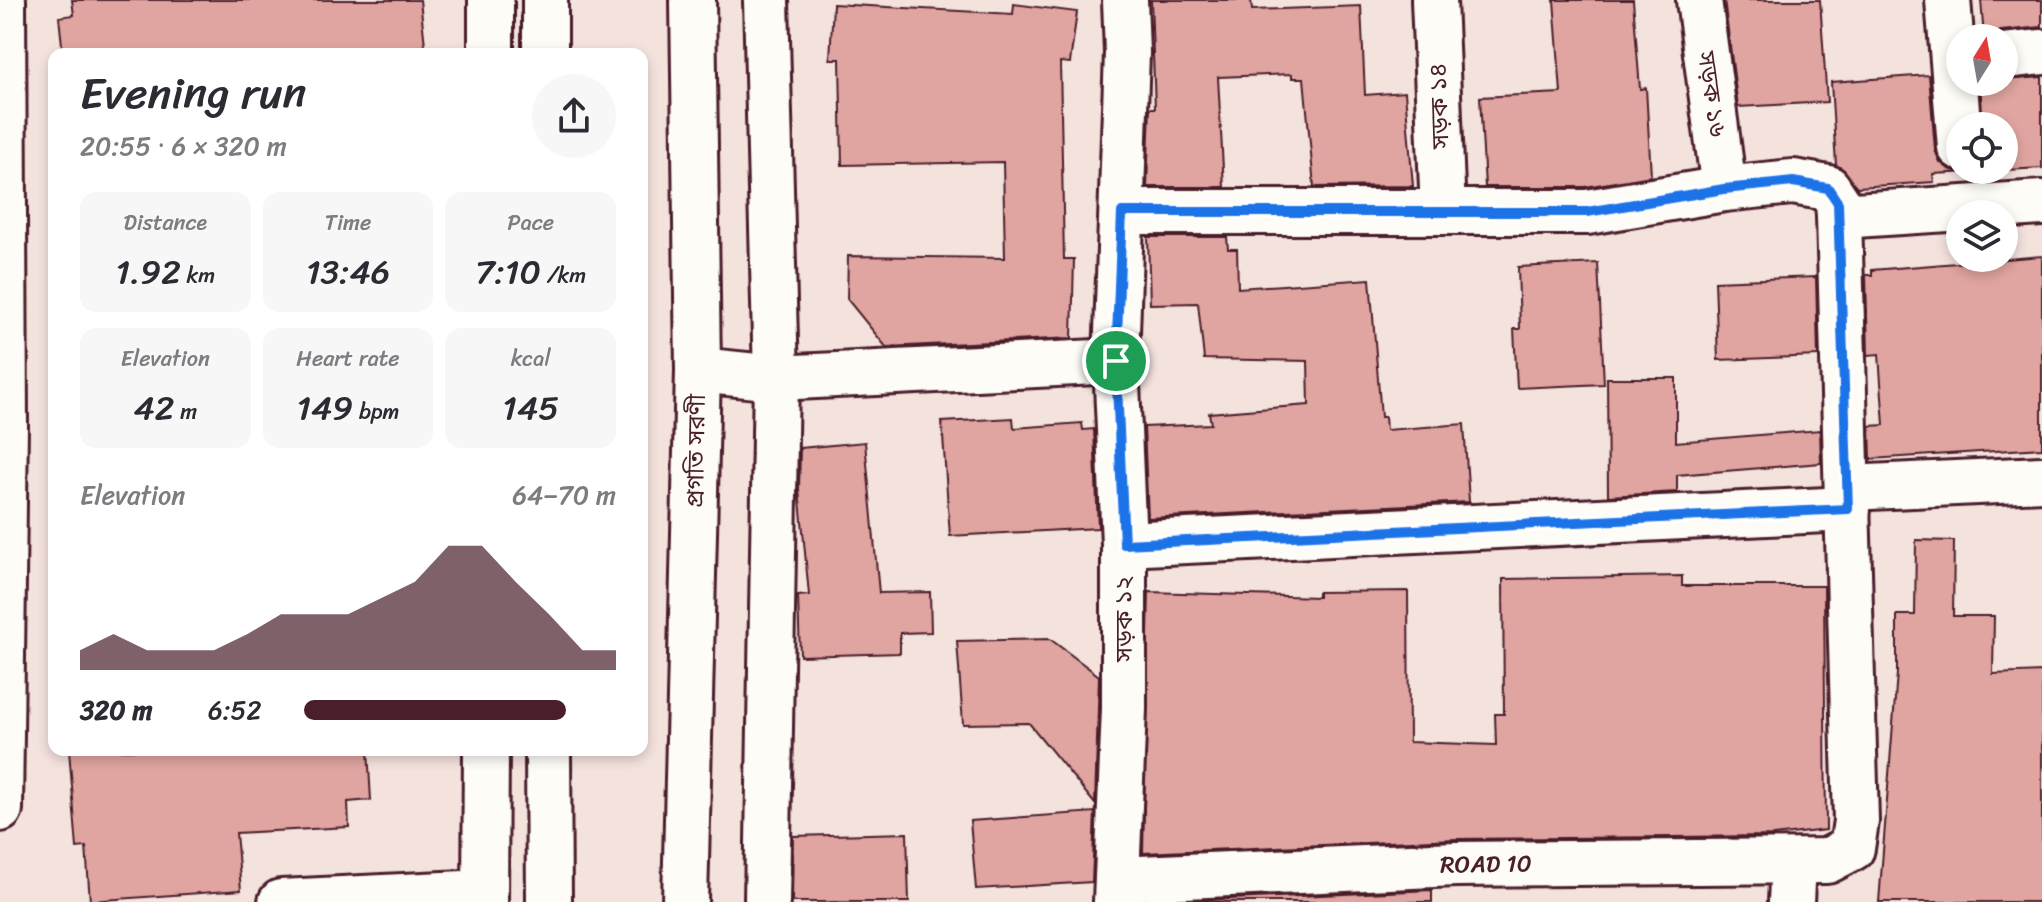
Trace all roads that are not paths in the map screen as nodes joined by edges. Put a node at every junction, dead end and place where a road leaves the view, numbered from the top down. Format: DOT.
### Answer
graph roads {
  1 [pos="3,0"];
  2 [pos="491,0"];
  3 [pos="545,0"];
  4 [pos="693,0"];
  5 [pos="766,0"];
  6 [pos="1125,0"];
  7 [pos="1434,0"];
  8 [pos="1699,0"];
  9 [pos="1948,0"];
  10 [pos="1951,24"];
  11 [pos="491,48"];
  12 [pos="545,48"];
  13 [pos="2042,52"];
  14 [pos="2018,55"];
  15 [pos="1724,189"];
  16 [pos="1964,190"];
  17 [pos="2042,203"];
  18 [pos="1122,212"];
  19 [pos="1443,212"];
  20 [pos="1839,216"];
  21 [pos="1116,361"];
  22 [pos="698,370"];
  23 [pos="776,378"];
  24 [pos="2,426"];
  25 [pos="2042,479"];
  26 [pos="1848,499"];
  27 [pos="1124,544"];
  28 [pos="486,756"];
  29 [pos="548,756"];
  30 [pos="0,809"];
  31 [pos="1792,882"];
  32 [pos="1456,883"];
  33 [pos="1117,890"];
  34 [pos="485,897"];
  35 [pos="281,902"];
  36 [pos="549,902"];
  37 [pos="685,902"];
  38 [pos="767,902"];
  1 -- 24 [label="street"];
  2 -- 11 [label="street"];
  3 -- 12 [label="street"];
  4 -- 22 [label="street, প্রগতি সরণী"];
  5 -- 23 [label="street"];
  6 -- 18 [label="street, সড়ক ১২"];
  7 -- 19 [label="street, সড়ক ১৪"];
  8 -- 15 [label="street, সড়ক ১৬"];
  9 -- 10 [label="street"];
  13 -- 14 [label="street"];
  15 -- 19 [label="street"];
  15 -- 20 [label="street"];
  16 -- 17 [label="street"];
  16 -- 20 [label="street"];
  18 -- 19 [label="street"];
  18 -- 21 [label="street, সড়ক ১২"];
  20 -- 26 [label="street"];
  21 -- 23 [label="street"];
  21 -- 27 [label="street, সড়ক ১২"];
  22 -- 23 [label="street"];
  22 -- 37 [label="street, প্রগতি সরণী"];
  23 -- 38 [label="street"];
  24 -- 30 [label="street"];
  25 -- 26 [label="street"];
  26 -- 27 [label="street"];
  26 -- 31 [label="street, ROAD 10"];
  27 -- 33 [label="street, সড়ক ১২"];
  28 -- 34 [label="street"];
  29 -- 36 [label="street"];
  31 -- 32 [label="street, ROAD 10"];
  32 -- 33 [label="street, ROAD 10"];
  34 -- 35 [label="street"];
}
